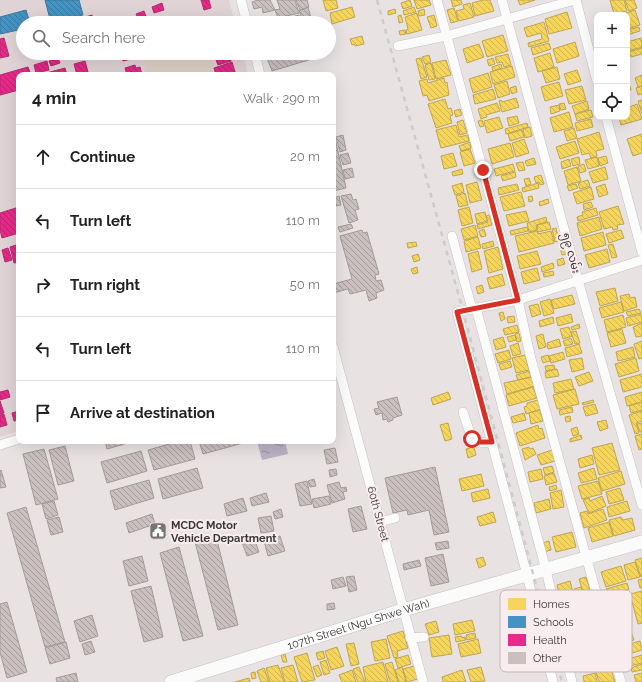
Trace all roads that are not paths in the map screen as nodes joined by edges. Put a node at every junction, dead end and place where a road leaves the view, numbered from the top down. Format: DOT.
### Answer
graph roads {
  1 [pos="241,0"];
  2 [pos="437,0"];
  3 [pos="502,0"];
  4 [pos="575,0"];
  5 [pos="245,16"];
  6 [pos="507,19"];
  7 [pos="446,36"];
  8 [pos="398,46"];
  9 [pos="257,60"];
  10 [pos="594,70"];
  11 [pos="259,72"];
  12 [pos="607,120"];
  13 [pos="452,236"];
  14 [pos="642,252"];
  15 [pos="642,260"];
  16 [pos="578,280"];
  17 [pos="518,300"];
  18 [pos="474,308"];
  19 [pos="336,358"];
  20 [pos="463,412"];
  21 [pos="16,440"];
  22 [pos="492,442"];
  23 [pos="0,445"];
  24 [pos="642,505"];
  25 [pos="395,518"];
  26 [pos="380,522"];
  27 [pos="642,542"];
  28 [pos="587,559"];
  29 [pos="546,570"];
  30 [pos="527,575"];
  31 [pos="531,590"];
  32 [pos="551,590"];
  33 [pos="596,590"];
  34 [pos="402,610"];
  35 [pos="424,637"];
  36 [pos="410,638"];
  37 [pos="551,672"];
  38 [pos="570,672"];
  39 [pos="618,672"];
  40 [pos="188,680"];
  41 [pos="171,682"];
  42 [pos="423,682"];
  43 [pos="553,682"];
  44 [pos="572,682"];
  45 [pos="621,682"];
  1 -- 5 [label="street"];
  2 -- 7 [label="street"];
  3 -- 6 [label="street, ၅၉ လမ်း"];
  4 -- 6 [label="street"];
  4 -- 10 [label="street"];
  6 -- 7 [label="street"];
  6 -- 16 [label="street, ၅၉ လမ်း"];
  7 -- 8 [label="street"];
  7 -- 17 [label="street"];
  9 -- 11 [label="street"];
  12 -- 14 [label="street"];
  13 -- 18 [label="street"];
  15 -- 16 [label="street"];
  16 -- 17 [label="street"];
  16 -- 24 [label="street, ၅၉ လမ်း"];
  17 -- 18 [label="street"];
  17 -- 28 [label="street"];
  18 -- 22 [label="street"];
  18 -- 29 [label="street"];
  19 -- 26 [label="street, 60th Street"];
  20 -- 22 [label="street"];
  21 -- 23 [label="street"];
  22 -- 30 [label="street"];
  25 -- 26 [label="street"];
  26 -- 34 [label="street, 60th Street"];
  27 -- 28 [label="street, 107th Street (Ngu Shwe Wah)"];
  28 -- 29 [label="street, 107th Street (Ngu Shwe Wah)"];
  28 -- 33 [label="street"];
  29 -- 30 [label="street, 107th Street (Ngu Shwe Wah)"];
  29 -- 32 [label="street"];
  30 -- 31 [label="street"];
  30 -- 34 [label="street, 107th Street (Ngu Shwe Wah)"];
  34 -- 36 [label="street, 60th Street"];
  34 -- 40 [label="street, 107th Street (Ngu Shwe Wah)"];
  35 -- 36 [label="street"];
  36 -- 42 [label="street, 60th Street"];
  37 -- 43 [label="street"];
  38 -- 44 [label="street"];
  39 -- 45 [label="street"];
  40 -- 41 [label="street, 107th Street (Ngu Shwe Wah)"];
}
